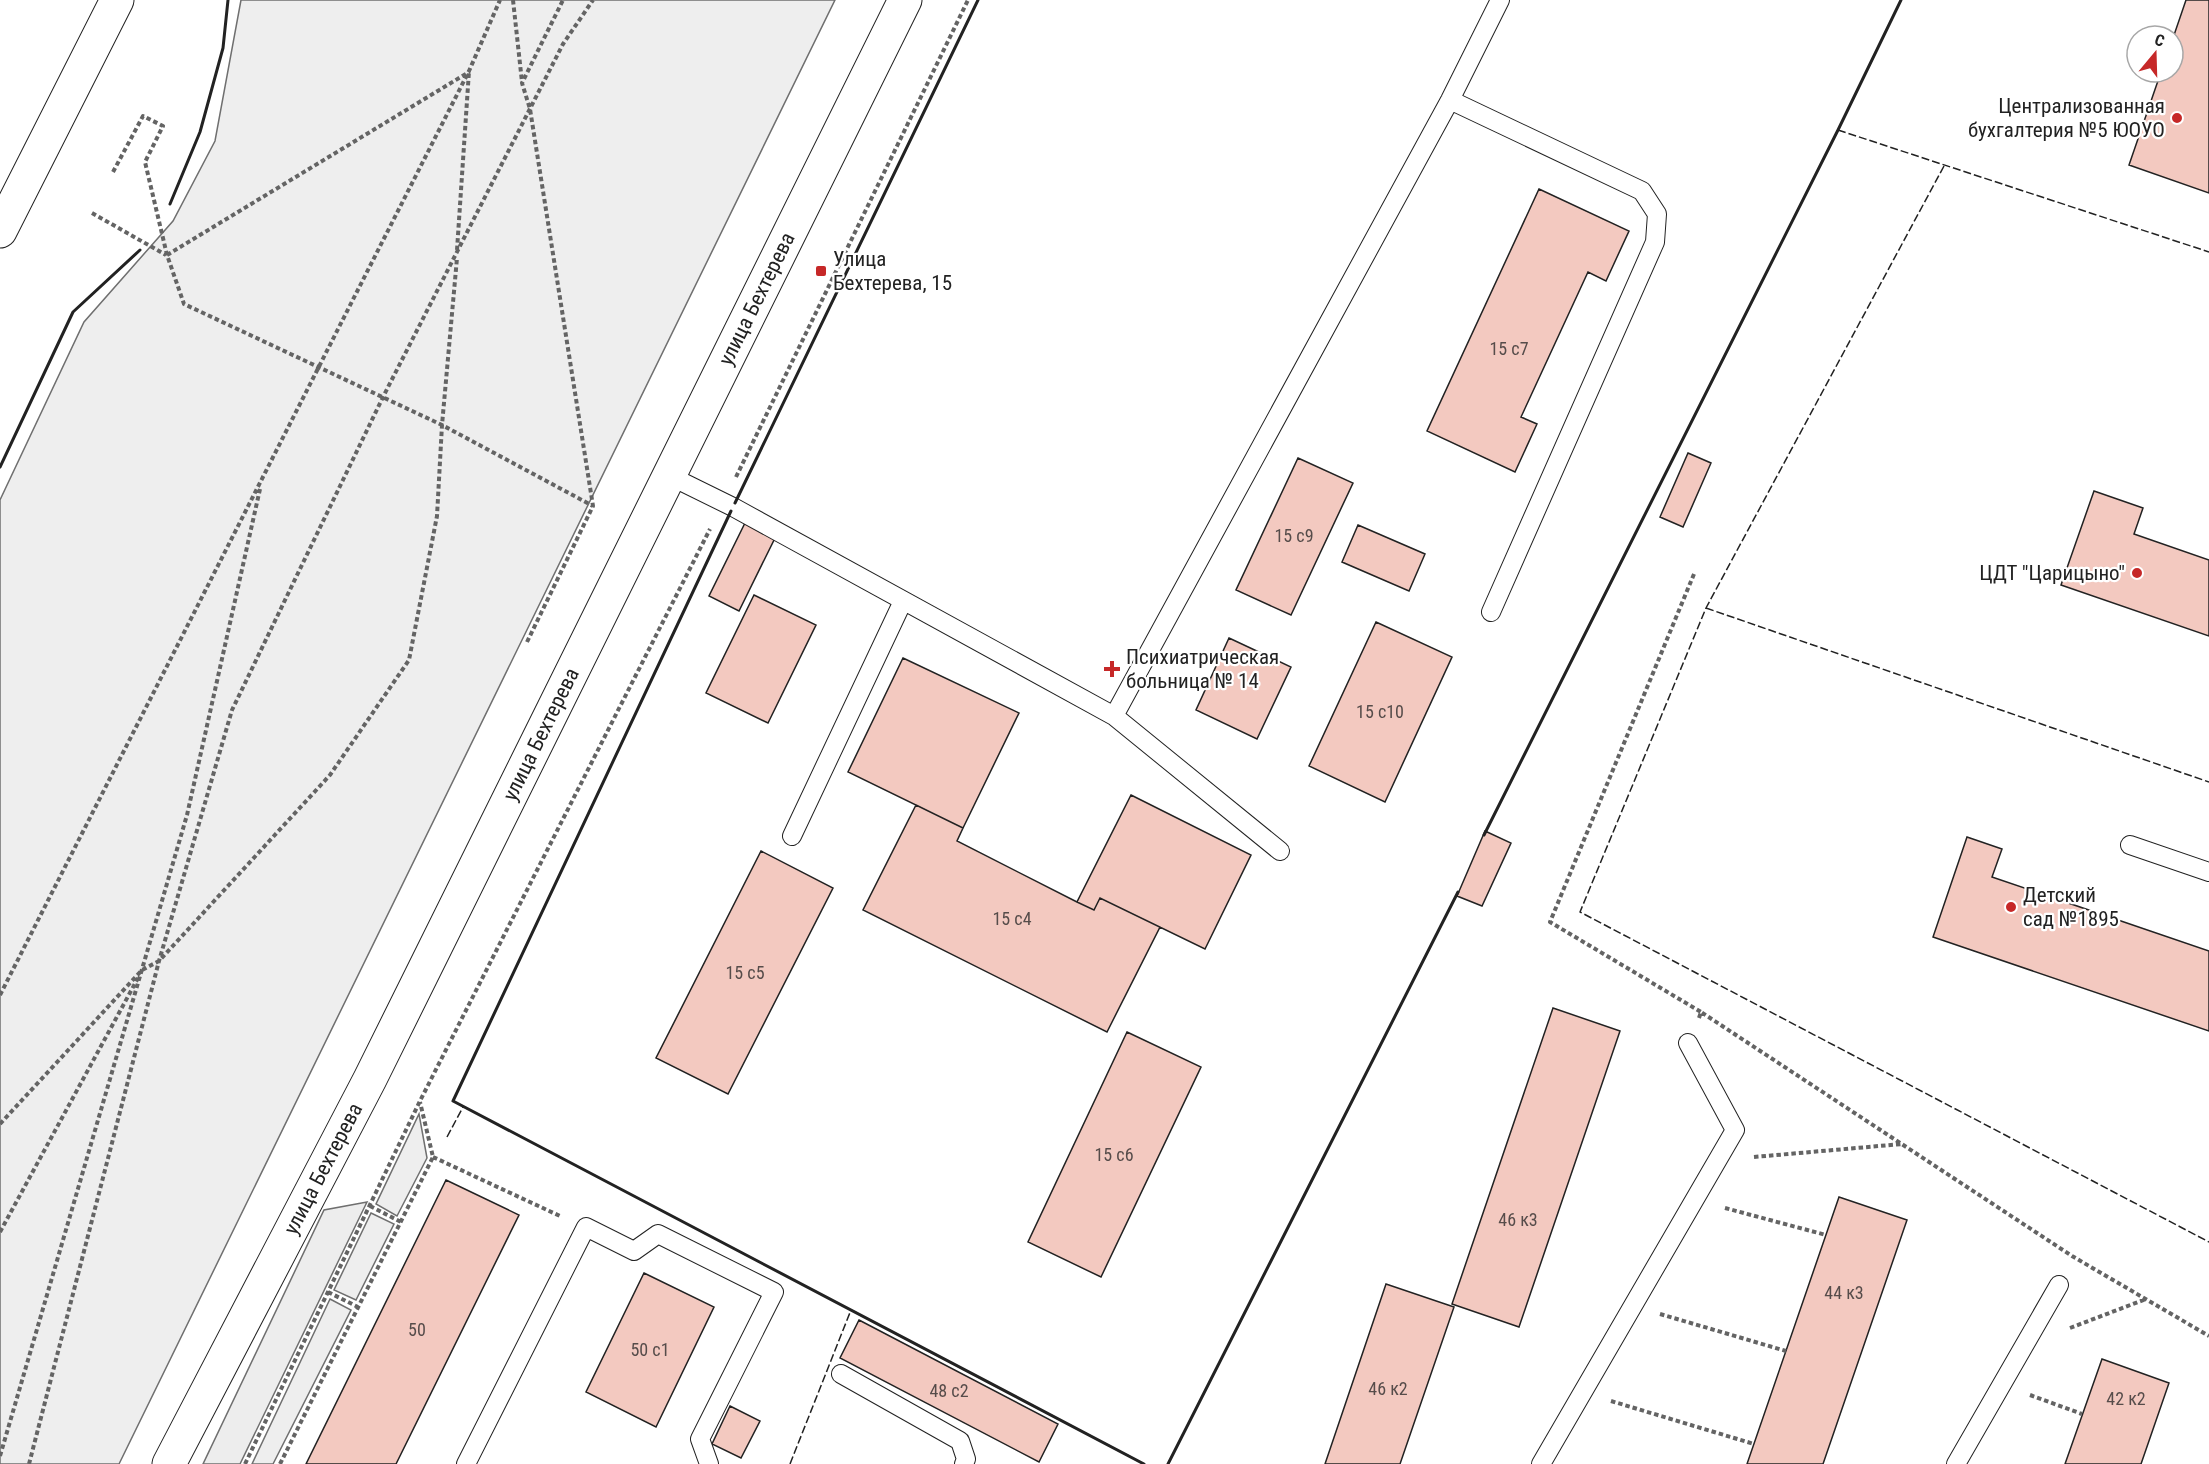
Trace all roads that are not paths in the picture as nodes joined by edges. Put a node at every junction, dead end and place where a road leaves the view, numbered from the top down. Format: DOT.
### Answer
graph roads {
  1 [pos="117,0"];
  2 [pos="905,0"];
  3 [pos="1500,0"];
  4 [pos="1450,100"];
  5 [pos="0,231"];
  6 [pos="670,476"];
  7 [pos="903,601"];
  8 [pos="1491,612"];
  9 [pos="1114,716"];
  10 [pos="792,836"];
  11 [pos="2130,845"];
  12 [pos="1280,851"];
  13 [pos="2209,872"];
  14 [pos="1688,1043"];
  15 [pos="2059,1285"];
  16 [pos="841,1374"];
  17 [pos="169,1464"];
  18 [pos="466,1464"];
  19 [pos="709,1464"];
  20 [pos="964,1464"];
  21 [pos="1541,1464"];
  22 [pos="1956,1464"];
  1 -- 5 [label="street"];
  2 -- 6 [label="street, улица Бехтерева"];
  3 -- 4 [label="lane"];
  4 -- 8 [label="lane"];
  4 -- 9 [label="lane"];
  6 -- 7 [label="lane"];
  6 -- 17 [label="street, улица Бехтерева"];
  7 -- 9 [label="lane"];
  7 -- 10 [label="lane"];
  9 -- 12 [label="lane"];
  11 -- 13 [label="lane"];
  14 -- 21 [label="lane"];
  15 -- 22 [label="lane"];
  16 -- 20 [label="lane"];
  18 -- 19 [label="lane"];
}
